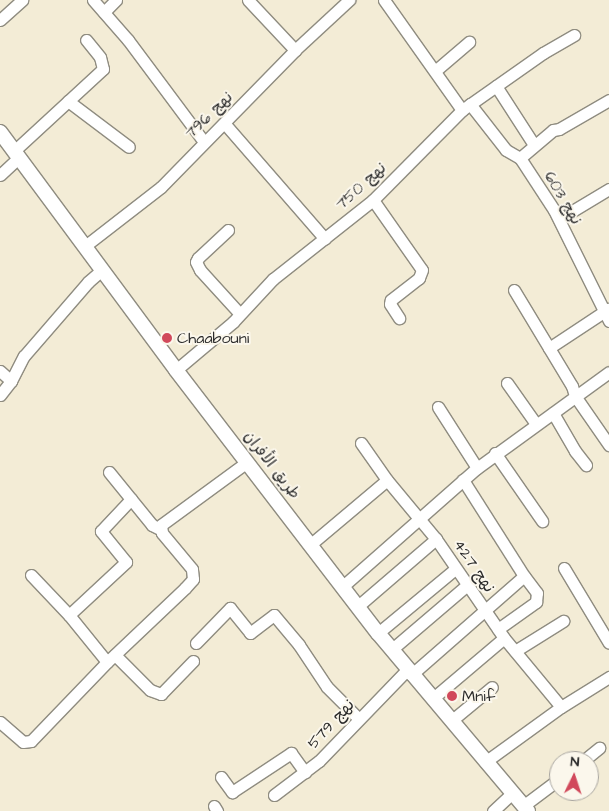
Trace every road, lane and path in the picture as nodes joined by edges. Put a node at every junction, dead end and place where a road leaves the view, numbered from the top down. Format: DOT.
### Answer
graph roads {
  1 [pos="22,0"];
  2 [pos="93,0"];
  3 [pos="116,0"];
  4 [pos="248,0"];
  5 [pos="349,0"];
  6 [pos="384,0"];
  7 [pos="104,12"];
  8 [pos="0,20"];
  9 [pos="574,35"];
  10 [pos="86,40"];
  11 [pos="469,42"];
  12 [pos="295,50"];
  13 [pos="435,72"];
  14 [pos="496,86"];
  15 [pos="609,100"];
  16 [pos="68,101"];
  17 [pos="466,107"];
  18 [pos="225,124"];
  19 [pos="0,132"];
  20 [pos="204,142"];
  21 [pos="534,146"];
  22 [pos="129,147"];
  23 [pos="16,154"];
  24 [pos="520,158"];
  25 [pos="0,175"];
  26 [pos="609,190"];
  27 [pos="373,200"];
  28 [pos="559,219"];
  29 [pos="228,230"];
  30 [pos="325,238"];
  31 [pos="84,246"];
  32 [pos="102,270"];
  33 [pos="514,290"];
  34 [pos="240,314"];
  35 [pos="607,314"];
  36 [pos="399,318"];
  37 [pos="549,348"];
  38 [pos="176,370"];
  39 [pos="0,371"];
  40 [pos="609,372"];
  41 [pos="12,381"];
  42 [pos="507,383"];
  43 [pos="0,395"];
  44 [pos="575,396"];
  45 [pos="438,407"];
  46 [pos="553,413"];
  47 [pos="536,424"];
  48 [pos="361,443"];
  49 [pos="609,444"];
  50 [pos="496,454"];
  51 [pos="247,462"];
  52 [pos="586,465"];
  53 [pos="477,468"];
  54 [pos="109,472"];
  55 [pos="387,480"];
  56 [pos="463,480"];
  57 [pos="131,499"];
  58 [pos="421,519"];
  59 [pos="542,521"];
  60 [pos="160,529"];
  61 [pos="436,539"];
  62 [pos="311,544"];
  63 [pos="564,568"];
  64 [pos="455,569"];
  65 [pos="31,575"];
  66 [pos="524,576"];
  67 [pos="343,586"];
  68 [pos="466,586"];
  69 [pos="358,606"];
  70 [pos="484,610"];
  71 [pos="68,614"];
  72 [pos="563,621"];
  73 [pos="378,633"];
  74 [pos="501,634"];
  75 [pos="196,643"];
  76 [pos="609,643"];
  77 [pos="391,650"];
  78 [pos="515,651"];
  79 [pos="111,659"];
  80 [pos="193,661"];
  81 [pos="409,672"];
  82 [pos="609,677"];
  83 [pos="492,687"];
  84 [pos="432,699"];
  85 [pos="561,707"];
  86 [pos="358,718"];
  87 [pos="451,721"];
  88 [pos="0,722"];
  89 [pos="599,748"];
  90 [pos="595,751"];
  91 [pos="485,762"];
  92 [pos="305,772"];
  93 [pos="221,777"];
  94 [pos="549,788"];
  95 [pos="512,793"];
  96 [pos="274,795"];
  97 [pos="526,809"];
  98 [pos="493,811"];
  1 -- 8 [label="street"];
  2 -- 7 [label="street"];
  3 -- 7 [label="street"];
  4 -- 12 [label="street"];
  5 -- 12 [label="street, نهج 796"];
  6 -- 13 [label="street, نهج 603"];
  7 -- 20 [label="street"];
  9 -- 14 [label="street, نهج 750"];
  10 -- 16 [label="street"];
  11 -- 13 [label="street"];
  12 -- 18 [label="street, نهج 796"];
  13 -- 17 [label="street, نهج 603"];
  14 -- 17 [label="street, نهج 750"];
  14 -- 21 [label="street"];
  15 -- 21 [label="street"];
  16 -- 22 [label="street"];
  16 -- 23 [label="street"];
  17 -- 24 [label="street, نهج 603"];
  17 -- 27 [label="street, نهج 750"];
  18 -- 20 [label="street, نهج 796"];
  18 -- 30 [label="street"];
  19 -- 23 [label="main road, طريق الأفران"];
  20 -- 31 [label="street, نهج 796"];
  21 -- 24 [label="street"];
  23 -- 25 [label="street"];
  23 -- 31 [label="main road, طريق الأفران"];
  24 -- 28 [label="street, نهج 603"];
  26 -- 28 [label="street"];
  27 -- 30 [label="street, نهج 750"];
  27 -- 36 [label="street"];
  28 -- 35 [label="street, نهج 603"];
  29 -- 34 [label="street"];
  30 -- 34 [label="street, نهج 750"];
  31 -- 32 [label="main road, طريق الأفران"];
  32 -- 38 [label="main road, طريق الأفران"];
  32 -- 41 [label="street"];
  33 -- 37 [label="street"];
  34 -- 38 [label="street, نهج 750"];
  35 -- 37 [label="street"];
  37 -- 44 [label="street"];
  38 -- 51 [label="main road, طريق الأفران"];
  39 -- 41 [label="street"];
  40 -- 44 [label="street"];
  41 -- 43 [label="street"];
  42 -- 47 [label="street"];
  44 -- 46 [label="street"];
  44 -- 49 [label="street"];
  45 -- 53 [label="street"];
  46 -- 47 [label="street"];
  46 -- 52 [label="street"];
  47 -- 50 [label="street"];
  48 -- 55 [label="street, نهج 427"];
  50 -- 53 [label="street"];
  50 -- 59 [label="street"];
  51 -- 60 [label="street"];
  51 -- 62 [label="main road, طريق الأفران"];
  53 -- 56 [label="street"];
  54 -- 57 [label="street"];
  55 -- 58 [label="street, نهج 427"];
  55 -- 62 [label="street"];
  56 -- 58 [label="street"];
  56 -- 66 [label="street"];
  57 -- 60 [label="street"];
  57 -- 71 [label="street"];
  58 -- 61 [label="street, نهج 427"];
  58 -- 67 [label="street"];
  60 -- 79 [label="street"];
  61 -- 64 [label="street, نهج 427"];
  61 -- 69 [label="street"];
  62 -- 67 [label="main road, طريق الأفران"];
  63 -- 76 [label="street"];
  64 -- 68 [label="street, نهج 427"];
  64 -- 73 [label="street"];
  65 -- 71 [label="street"];
  66 -- 70 [label="street, نهج 579"];
  66 -- 74 [label="street"];
  67 -- 69 [label="main road, طريق الأفران"];
  68 -- 70 [label="street, نهج 427"];
  68 -- 77 [label="street"];
  69 -- 73 [label="main road, طريق الأفران"];
  70 -- 74 [label="street, نهج 427"];
  70 -- 81 [label="street, نهج 579"];
  71 -- 79 [label="street"];
  72 -- 78 [label="street"];
  73 -- 77 [label="main road, طريق الأفران"];
  74 -- 78 [label="street, نهج 427"];
  74 -- 84 [label="street"];
  75 -- 86 [label="street"];
  77 -- 81 [label="main road, طريق الأفران"];
  78 -- 85 [label="street, نهج 427"];
  79 -- 80 [label="street"];
  79 -- 88 [label="street"];
  81 -- 84 [label="main road, طريق الأفران"];
  81 -- 86 [label="street, نهج 579"];
  82 -- 85 [label="street"];
  83 -- 87 [label="street"];
  84 -- 87 [label="main road, طريق الأفران"];
  85 -- 91 [label="street"];
  86 -- 92 [label="street, نهج 579"];
  87 -- 91 [label="main road, طريق الأفران"];
  89 -- 90 [label="street"];
  91 -- 95 [label="main road, طريق الأفران"];
  92 -- 93 [label="street"];
  92 -- 96 [label="street, نهج 579"];
  94 -- 97 [label="street"];
  95 -- 97 [label="main road, طريق الأفران"];
  95 -- 98 [label="street"];
}
